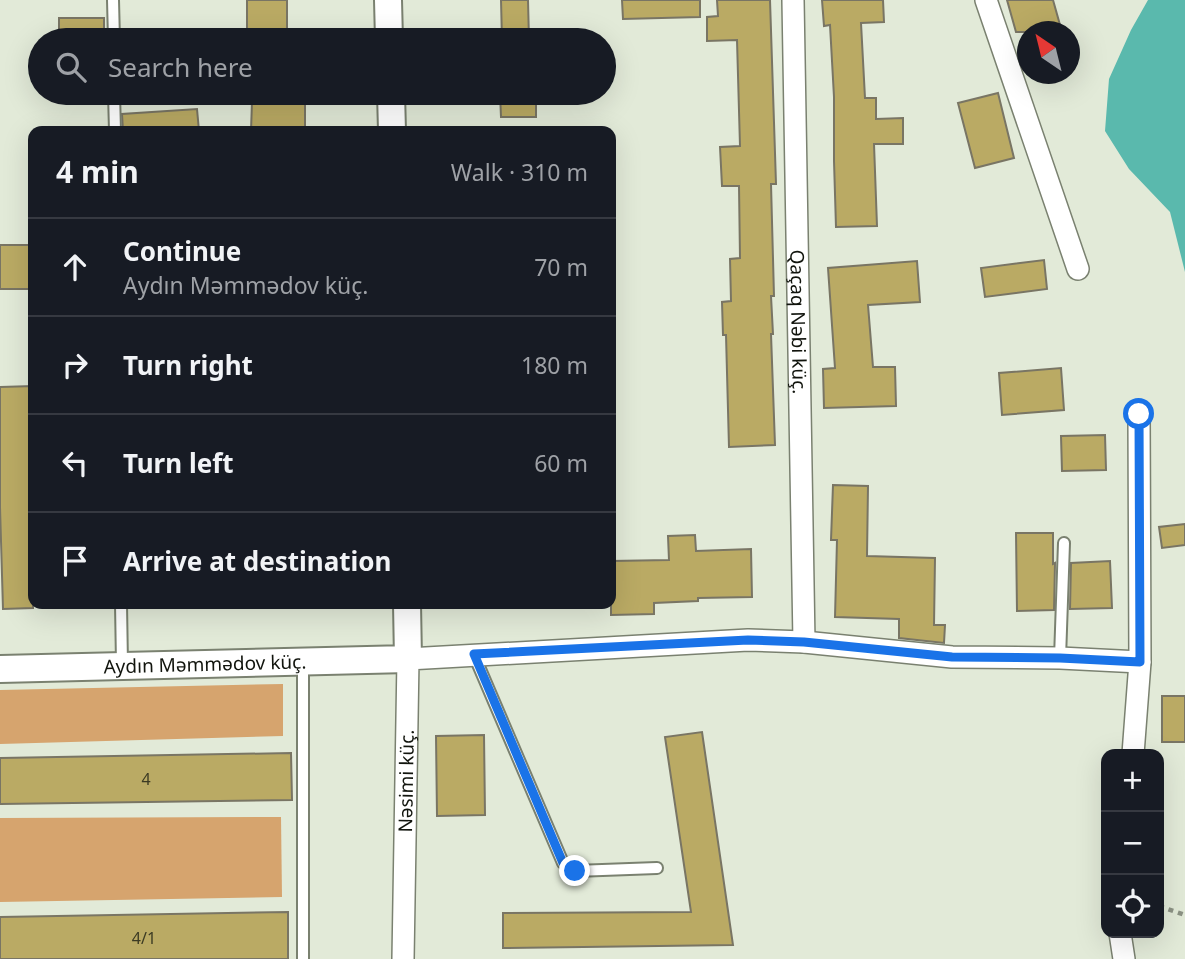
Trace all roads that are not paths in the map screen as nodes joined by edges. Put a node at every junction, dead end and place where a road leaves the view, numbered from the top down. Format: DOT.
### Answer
graph roads {
  1 [pos="113,0"];
  2 [pos="388,0"];
  3 [pos="793,0"];
  4 [pos="986,0"];
  5 [pos="114,28"];
  6 [pos="389,28"];
  7 [pos="114,105"];
  8 [pos="391,105"];
  9 [pos="115,126"];
  10 [pos="392,126"];
  11 [pos="1078,270"];
  12 [pos="1139,414"];
  13 [pos="1064,543"];
  14 [pos="121,609"];
  15 [pos="407,609"];
  16 [pos="804,642"];
  17 [pos="474,654"];
  18 [pos="1060,658"];
  19 [pos="408,659"];
  20 [pos="303,662"];
  21 [pos="1140,662"];
  22 [pos="122,667"];
  23 [pos="0,669"];
  24 [pos="1133,749"];
  25 [pos="657,868"];
  26 [pos="1121,938"];
  27 [pos="303,959"];
  28 [pos="403,959"];
  29 [pos="1124,959"];
  1 -- 5 [label="lane"];
  2 -- 6 [label="street"];
  3 -- 16 [label="street, Qaçaq Nəbi küç."];
  4 -- 11 [label="street"];
  7 -- 9 [label="lane"];
  8 -- 10 [label="street"];
  12 -- 21 [label="street"];
  13 -- 18 [label="lane"];
  14 -- 22 [label="lane"];
  15 -- 19 [label="street, Nəsimi küç."];
  16 -- 17 [label="street"];
  16 -- 18 [label="street"];
  17 -- 19 [label="street"];
  17 -- 25 [label="lane"];
  18 -- 21 [label="street"];
  19 -- 20 [label="street, Aydın Məmmədov küç."];
  19 -- 28 [label="street, Nəsimi küç."];
  20 -- 22 [label="street, Aydın Məmmədov küç."];
  20 -- 27 [label="lane"];
  21 -- 24 [label="street"];
  22 -- 23 [label="street, Aydın Məmmədov küç."];
  26 -- 29 [label="street"];
}
